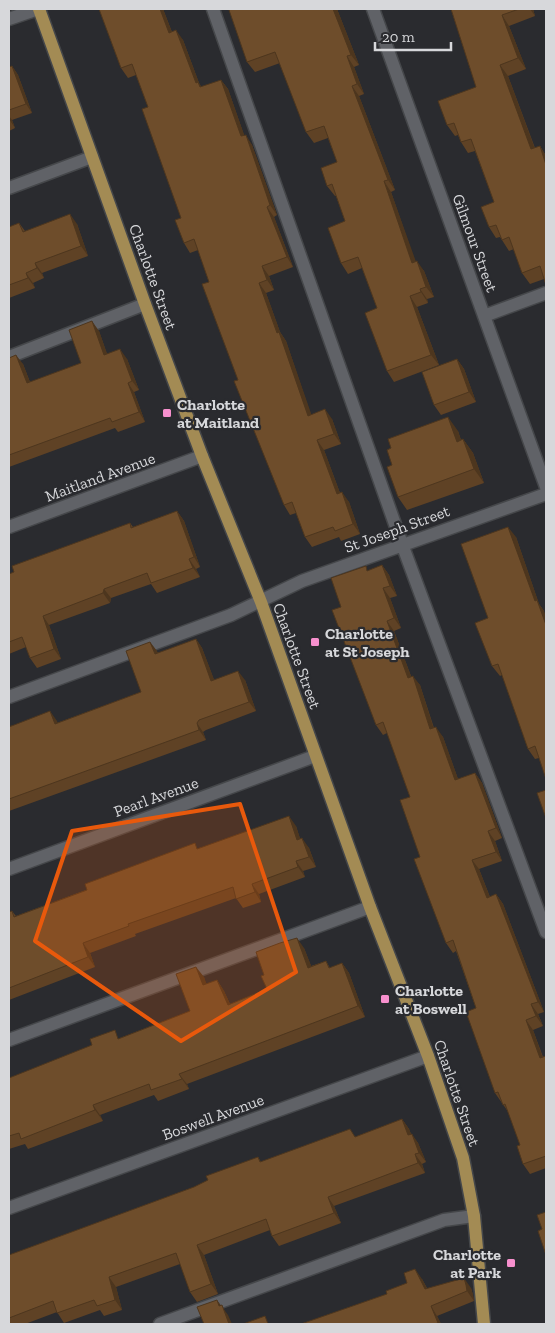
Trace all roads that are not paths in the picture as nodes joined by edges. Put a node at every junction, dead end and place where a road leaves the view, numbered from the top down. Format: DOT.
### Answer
graph roads {
  1 [pos="38,9"];
  2 [pos="213,9"];
  3 [pos="373,9"];
  4 [pos="9,19"];
  5 [pos="92,157"];
  6 [pos="9,188"];
  7 [pos="546,293"];
  8 [pos="145,304"];
  9 [pos="484,316"];
  10 [pos="9,357"];
  11 [pos="202,456"];
  12 [pos="546,487"];
  13 [pos="546,494"];
  14 [pos="9,528"];
  15 [pos="402,544"];
  16 [pos="261,602"];
  17 [pos="9,697"];
  18 [pos="315,756"];
  19 [pos="9,869"];
  20 [pos="370,907"];
  21 [pos="546,932"];
  22 [pos="9,1040"];
  23 [pos="428,1056"];
  24 [pos="9,1208"];
  25 [pos="474,1216"];
  26 [pos="160,1324"];
  27 [pos="484,1324"];
  1 -- 4 [label="street"];
  1 -- 5 [label="main road, Charlotte Street"];
  2 -- 15 [label="street"];
  3 -- 9 [label="street, Gilmour Street"];
  5 -- 6 [label="street"];
  5 -- 8 [label="main road, Charlotte Street"];
  7 -- 9 [label="street"];
  8 -- 10 [label="street"];
  8 -- 11 [label="main road, Charlotte Street"];
  9 -- 12 [label="street, Gilmour Street"];
  11 -- 14 [label="street, Maitland Avenue"];
  11 -- 16 [label="main road, Charlotte Street"];
  13 -- 15 [label="street, St Joseph Street"];
  15 -- 16 [label="street, St Joseph Street"];
  15 -- 21 [label="street"];
  16 -- 17 [label="street, St Joseph Street"];
  16 -- 18 [label="main road, Charlotte Street"];
  18 -- 19 [label="street, Pearl Avenue"];
  18 -- 20 [label="main road, Charlotte Street"];
  20 -- 22 [label="street"];
  20 -- 23 [label="main road, Charlotte Street"];
  23 -- 24 [label="street, Boswell Avenue"];
  23 -- 25 [label="main road, Charlotte Street"];
  25 -- 26 [label="street"];
  25 -- 27 [label="main road, Charlotte Street"];
}
